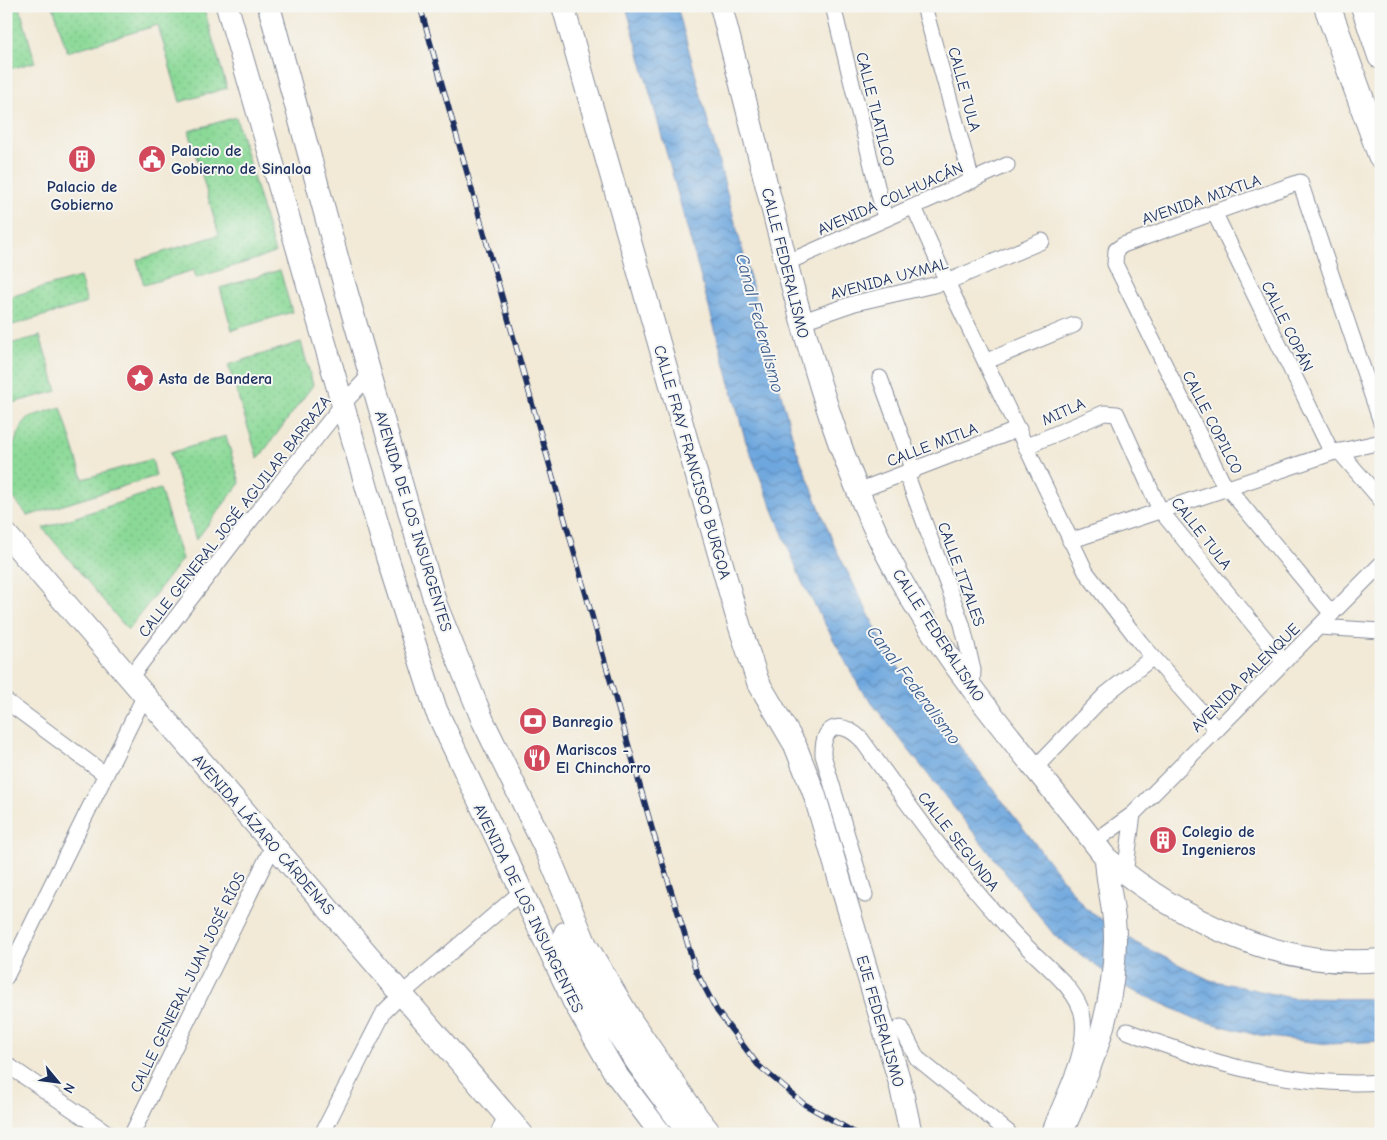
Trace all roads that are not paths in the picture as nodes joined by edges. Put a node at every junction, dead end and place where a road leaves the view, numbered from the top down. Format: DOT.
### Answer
graph roads {
  1 [pos="227,6"];
  2 [pos="269,6"];
  3 [pos="563,6"];
  4 [pos="721,6"];
  5 [pos="833,6"];
  6 [pos="924,6"];
  7 [pos="1327,6"];
  8 [pos="1364,6"];
  9 [pos="1381,56"];
  10 [pos="1380,153"];
  11 [pos="1007,166"];
  12 [pos="972,181"];
  13 [pos="914,206"];
  14 [pos="1214,212"];
  15 [pos="885,219"];
  16 [pos="1042,241"];
  17 [pos="1116,250"];
  18 [pos="786,263"];
  19 [pos="947,282"];
  20 [pos="800,322"];
  21 [pos="1074,325"];
  22 [pos="987,361"];
  23 [pos="369,376"];
  24 [pos="880,378"];
  25 [pos="343,404"];
  26 [pos="1114,413"];
  27 [pos="1381,422"];
  28 [pos="1019,429"];
  29 [pos="1381,442"];
  30 [pos="1028,446"];
  31 [pos="1336,452"];
  32 [pos="910,472"];
  33 [pos="1228,489"];
  34 [pos="858,491"];
  35 [pos="1381,500"];
  36 [pos="1160,510"];
  37 [pos="6,534"];
  38 [pos="1070,541"];
  39 [pos="1381,564"];
  40 [pos="1332,614"];
  41 [pos="1319,627"];
  42 [pos="1381,631"];
  43 [pos="1153,657"];
  44 [pos="1284,662"];
  45 [pos="129,679"];
  46 [pos="972,690"];
  47 [pos="144,696"];
  48 [pos="6,701"];
  49 [pos="1217,730"];
  50 [pos="1034,769"];
  51 [pos="106,775"];
  52 [pos="510,776"];
  53 [pos="1133,814"];
  54 [pos="273,846"];
  55 [pos="1108,862"];
  56 [pos="520,893"];
  57 [pos="856,902"];
  58 [pos="1381,960"];
  59 [pos="6,977"];
  60 [pos="403,993"];
  61 [pos="901,1027"];
  62 [pos="1127,1031"];
  63 [pos="6,1064"];
  64 [pos="1381,1082"];
  65 [pos="502,1124"];
  66 [pos="1010,1133"];
  67 [pos="109,1134"];
  68 [pos="132,1134"];
  69 [pos="322,1134"];
  70 [pos="522,1134"];
  71 [pos="661,1134"];
  72 [pos="689,1134"];
  73 [pos="711,1134"];
  74 [pos="911,1134"];
  75 [pos="1049,1134"];
  76 [pos="1061,1134"];
  1 -- 25 [label="main road, AVENIDA DE LOS INSURGENTES"];
  2 -- 23 [label="main road, AVENIDA DE LOS INSURGENTES"];
  3 -- 57 [label="main road, CALLE FRAY FRANCISCO BURGOA"];
  4 -- 18 [label="main road, CALLE FEDERALISMO"];
  5 -- 15 [label="street, CALLE TLATILCO"];
  6 -- 12 [label="street, CALLE TULA"];
  7 -- 10 [label="highway"];
  8 -- 9 [label="highway"];
  11 -- 12 [label="street, AVENIDA COLHUACÁN"];
  12 -- 13 [label="street, AVENIDA COLHUACÁN"];
  13 -- 15 [label="street, AVENIDA COLHUACÁN"];
  13 -- 19 [label="street"];
  14 -- 17 [label="street, AVENIDA MIXTLA"];
  14 -- 27 [label="street, AVENIDA MIXTLA"];
  14 -- 31 [label="street, CALLE COPÁN"];
  15 -- 18 [label="street, AVENIDA COLHUACÁN"];
  16 -- 19 [label="street, AVENIDA UXMAL"];
  17 -- 33 [label="street, CALLE COPILCO"];
  18 -- 20 [label="main road, CALLE FEDERALISMO"];
  19 -- 20 [label="street, AVENIDA UXMAL"];
  19 -- 22 [label="street"];
  20 -- 34 [label="main road, CALLE FEDERALISMO"];
  21 -- 22 [label="street"];
  22 -- 28 [label="street"];
  23 -- 25 [label="street, CALLE GENERAL JOSÉ AGUILAR BARRAZA"];
  23 -- 52 [label="main road, AVENIDA DE LOS INSURGENTES"];
  24 -- 32 [label="street, CALLE ITZALES"];
  25 -- 45 [label="street, CALLE GENERAL JOSÉ AGUILAR BARRAZA"];
  25 -- 56 [label="main road, AVENIDA DE LOS INSURGENTES"];
  26 -- 30 [label="street, MITLA"];
  26 -- 36 [label="street, CALLE TULA"];
  28 -- 30 [label="street"];
  28 -- 32 [label="street, CALLE MITLA"];
  29 -- 31 [label="street"];
  30 -- 38 [label="street"];
  31 -- 33 [label="street"];
  31 -- 35 [label="street, CALLE COPÁN"];
  32 -- 34 [label="street, CALLE MITLA"];
  32 -- 46 [label="street, CALLE ITZALES"];
  33 -- 36 [label="street"];
  33 -- 40 [label="street, CALLE COPILCO"];
  34 -- 46 [label="main road, CALLE FEDERALISMO"];
  36 -- 38 [label="street"];
  36 -- 44 [label="street, CALLE TULA"];
  37 -- 45 [label="main road, AVENIDA LÁZARO CÁRDENAS"];
  38 -- 43 [label="street"];
  39 -- 40 [label="street, AVENIDA PALENQUE"];
  40 -- 41 [label="street, AVENIDA PALENQUE"];
  41 -- 42 [label="street"];
  41 -- 44 [label="street, AVENIDA PALENQUE"];
  43 -- 49 [label="street"];
  43 -- 50 [label="street"];
  44 -- 49 [label="street, AVENIDA PALENQUE"];
  45 -- 47 [label="main road, AVENIDA LÁZARO CÁRDENAS"];
  46 -- 50 [label="main road, CALLE FEDERALISMO"];
  47 -- 51 [label="street"];
  47 -- 54 [label="main road, AVENIDA LÁZARO CÁRDENAS"];
  48 -- 51 [label="street"];
  49 -- 53 [label="street, AVENIDA PALENQUE"];
  50 -- 55 [label="main road, CALLE FEDERALISMO"];
  51 -- 59 [label="street"];
  52 -- 72 [label="main road"];
  52 -- 73 [label="main road, AVENIDA DE LOS INSURGENTES"];
  53 -- 55 [label="street"];
  53 -- 55 [label="street, AVENIDA PALENQUE"];
  54 -- 60 [label="main road, AVENIDA LÁZARO CÁRDENAS"];
  54 -- 68 [label="street, CALLE GENERAL JUAN JOSÉ RÍOS"];
  55 -- 58 [label="main road, CALLE FEDERALISMO"];
  55 -- 76 [label="main road"];
  56 -- 60 [label="street"];
  56 -- 71 [label="main road, AVENIDA DE LOS INSURGENTES"];
  57 -- 74 [label="main road, EJE FEDERALISMO"];
  57 -- 75 [label="street, CALLE SEGUNDA"];
  60 -- 65 [label="main road, AVENIDA LÁZARO CÁRDENAS"];
  60 -- 69 [label="street"];
  61 -- 66 [label="street"];
  62 -- 64 [label="street"];
  63 -- 67 [label="street"];
  65 -- 70 [label="main road, AVENIDA LÁZARO CÁRDENAS"];
}
